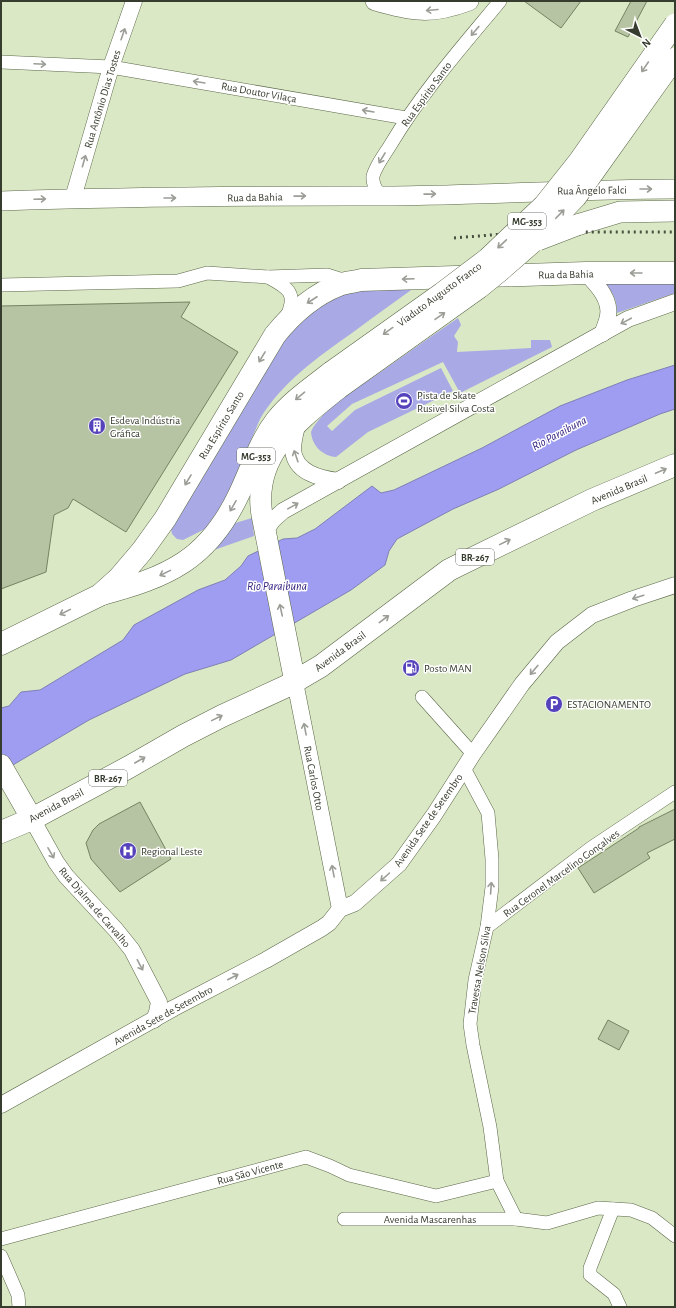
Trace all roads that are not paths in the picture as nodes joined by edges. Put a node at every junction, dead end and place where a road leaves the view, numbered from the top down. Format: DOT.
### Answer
graph roads {
  1 [pos="134,1"];
  2 [pos="375,1"];
  3 [pos="469,1"];
  4 [pos="500,1"];
  5 [pos="675,24"];
  6 [pos="675,58"];
  7 [pos="1,62"];
  8 [pos="111,67"];
  9 [pos="406,118"];
  10 [pos="675,189"];
  11 [pos="509,193"];
  12 [pos="380,195"];
  13 [pos="73,198"];
  14 [pos="1,200"];
  15 [pos="675,211"];
  16 [pos="532,243"];
  17 [pos="586,273"];
  18 [pos="675,273"];
  19 [pos="268,277"];
  20 [pos="355,281"];
  21 [pos="1,285"];
  22 [pos="675,302"];
  23 [pos="283,324"];
  24 [pos="602,334"];
  25 [pos="335,380"];
  26 [pos="299,421"];
  27 [pos="675,465"];
  28 [pos="338,481"];
  29 [pos="266,537"];
  30 [pos="675,585"];
  31 [pos="100,595"];
  32 [pos="4,643"];
  33 [pos="289,648"];
  34 [pos="295,682"];
  35 [pos="422,697"];
  36 [pos="473,754"];
  37 [pos="1,765"];
  38 [pos="464,768"];
  39 [pos="675,792"];
  40 [pos="32,819"];
  41 [pos="1,832"];
  42 [pos="340,909"];
  43 [pos="487,927"];
  44 [pos="159,1002"];
  45 [pos="174,1008"];
  46 [pos="154,1020"];
  47 [pos="1,1105"];
  48 [pos="497,1181"];
  49 [pos="613,1209"];
  50 [pos="344,1219"];
  51 [pos="516,1219"];
  52 [pos="675,1236"];
  53 [pos="1,1239"];
  54 [pos="1,1256"];
  55 [pos="19,1307"];
  56 [pos="620,1307"];
  8 -- 1 [label="street, Rua Antônio Dias Tostes, one-way"];
  3 -- 2 [label="main road, one-way"];
  4 -- 9 [label="street, Rua Espírito Santo, one-way"];
  5 -- 25 [label="main road, Viaduto Augusto Franco / MG-353, one-way, bridge"];
  16 -- 6 [label="main road, Viaduto Augusto Franco, one-way, bridge"];
  7 -- 8 [label="street, Rua Doutor Vilaça, one-way"];
  9 -- 8 [label="street, Rua Doutor Vilaça, one-way"];
  13 -- 8 [label="street, Rua Antônio Dias Tostes, one-way"];
  9 -- 12 [label="street, Rua Espírito Santo, one-way"];
  11 -- 10 [label="main road, Rua Ângelo Falci, one-way"];
  12 -- 11 [label="main road, Rua da Bahia, one-way"];
  13 -- 12 [label="main road, Rua da Bahia, one-way"];
  14 -- 13 [label="main road, Rua da Bahia, one-way"];
  15 -- 16 [label="main road, bridge"];
  25 -- 16 [label="main road, Viaduto Augusto Franco, one-way, bridge"];
  18 -- 17 [label="highway, Rua da Bahia, one-way"];
  17 -- 20 [label="highway, Rua da Bahia, one-way"];
  17 -- 24 [label="street"];
  19 -- 20 [label="street, Rua da Bahia"];
  19 -- 21 [label="street, Rua da Bahia"];
  19 -- 23 [label="street, Rua da Bahia"];
  20 -- 23 [label="highway, Rua Espírito Santo, one-way"];
  22 -- 24 [label="street, one-way"];
  23 -- 31 [label="highway, Rua Espírito Santo, one-way"];
  24 -- 28 [label="street"];
  25 -- 26 [label="main road, Viaduto Augusto Franco"];
  25 -- 31 [label="main road, Viaduto Augusto Franco / MG-353, one-way"];
  28 -- 26 [label="street, one-way"];
  26 -- 29 [label="main road, Viaduto Augusto Franco"];
  34 -- 27 [label="highway, Avenida Brasil / BR-267, one-way"];
  29 -- 28 [label="street, one-way"];
  33 -- 29 [label="main road, Viaduto Augusto Franco, one-way"];
  30 -- 36 [label="street, Avenida Sete de Setembro, one-way"];
  31 -- 32 [label="highway, one-way"];
  33 -- 34 [label="main road, Rua Carlos Otto"];
  40 -- 34 [label="highway, Avenida Brasil / BR-267, one-way"];
  42 -- 34 [label="street, Rua Carlos Otto, one-way"];
  35 -- 36 [label="street"];
  36 -- 38 [label="street, Avenida Sete de Setembro"];
  37 -- 40 [label="main road"];
  38 -- 42 [label="street, Avenida Sete de Setembro, one-way"];
  43 -- 38 [label="street, Travessa Nelson Silva, one-way"];
  39 -- 43 [label="street, Rua Ceronel Marcelino Gonçalves"];
  40 -- 41 [label="highway, Avenida Brasil / BR-267"];
  40 -- 44 [label="street, Rua Djalma de Carvalho, one-way"];
  45 -- 42 [label="street, Avenida Sete de Setembro, one-way"];
  43 -- 48 [label="street, Travessa Nelson Silva"];
  44 -- 45 [label="street"];
  44 -- 46 [label="street"];
  45 -- 46 [label="street, Avenida Sete de Setembro"];
  46 -- 47 [label="street, Avenida Sete de Setembro"];
  48 -- 51 [label="street, Travessa Nelson Silva"];
  48 -- 53 [label="street, Rua São Vicente"];
  49 -- 51 [label="street, Avenida Mascarenhas"];
  49 -- 52 [label="street, Avenida Mascarenhas"];
  49 -- 56 [label="street"];
  50 -- 51 [label="street, Avenida Mascarenhas"];
  54 -- 55 [label="street"];
}
